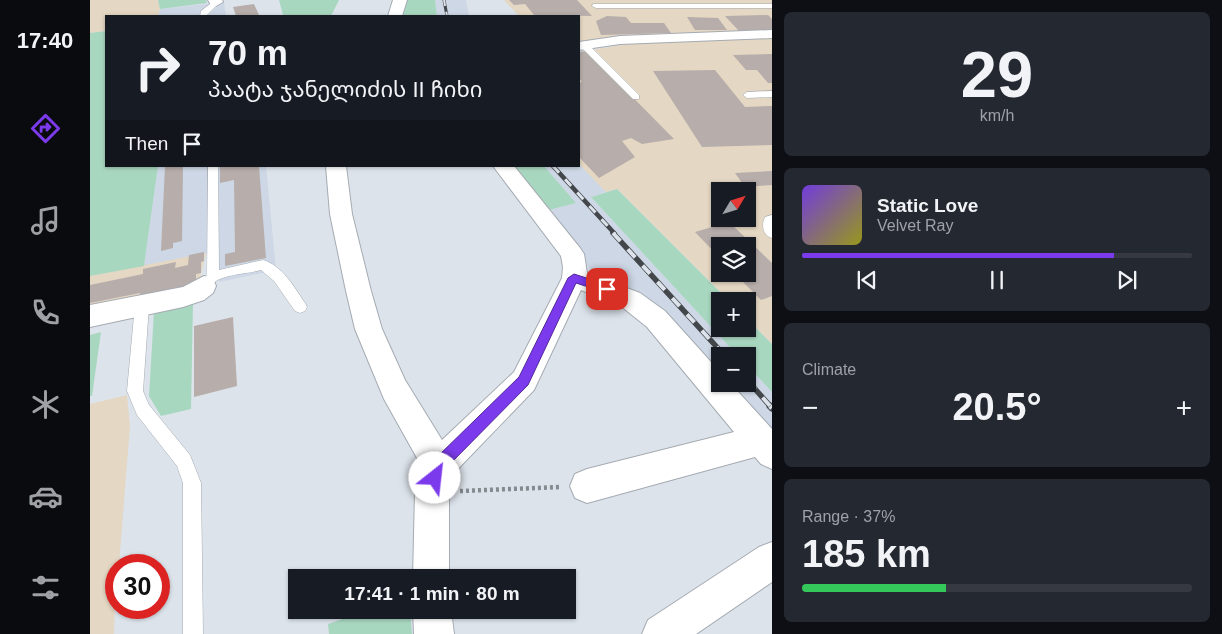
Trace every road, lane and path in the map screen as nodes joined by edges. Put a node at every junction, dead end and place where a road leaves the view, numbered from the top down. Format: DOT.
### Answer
graph roads {
  1 [pos="400,0"];
  2 [pos="216,1"];
  3 [pos="620,3"];
  4 [pos="682,3"];
  5 [pos="596,6"];
  6 [pos="772,6"];
  7 [pos="203,15"];
  8 [pos="394,15"];
  9 [pos="772,34"];
  10 [pos="582,46"];
  11 [pos="772,94"];
  12 [pos="747,95"];
  13 [pos="636,97"];
  14 [pos="213,167"];
  15 [pos="336,167"];
  16 [pos="504,167"];
  17 [pos="772,219"];
  18 [pos="772,234"];
  19 [pos="574,278"];
  20 [pos="209,281"];
  21 [pos="142,305"];
  22 [pos="300,307"];
  23 [pos="90,316"];
  24 [pos="766,447"];
  25 [pos="435,478"];
  26 [pos="587,486"];
  27 [pos="772,560"];
  28 [pos="431,569"];
  29 [pos="433,619"];
  30 [pos="193,634"];
  31 [pos="434,634"];
  32 [pos="662,634"];
  1 -- 8 [label="street"];
  2 -- 7 [label="lane"];
  3 -- 4 [label="lane"];
  3 -- 5 [label="lane"];
  4 -- 6 [label="lane"];
  9 -- 10 [label="street"];
  10 -- 13 [label="lane"];
  11 -- 12 [label="lane"];
  14 -- 20 [label="lane"];
  15 -- 25 [label="street"];
  16 -- 19 [label="street"];
  17 -- 18 [label="lane"];
  19 -- 24 [label="street"];
  19 -- 25 [label="street"];
  20 -- 21 [label="street"];
  20 -- 22 [label="lane"];
  21 -- 23 [label="street"];
  21 -- 30 [label="lane"];
  24 -- 26 [label="street"];
  25 -- 26 [label="path"];
  25 -- 28 [label="street"];
  27 -- 32 [label="street"];
  29 -- 31 [label="street"];
}
